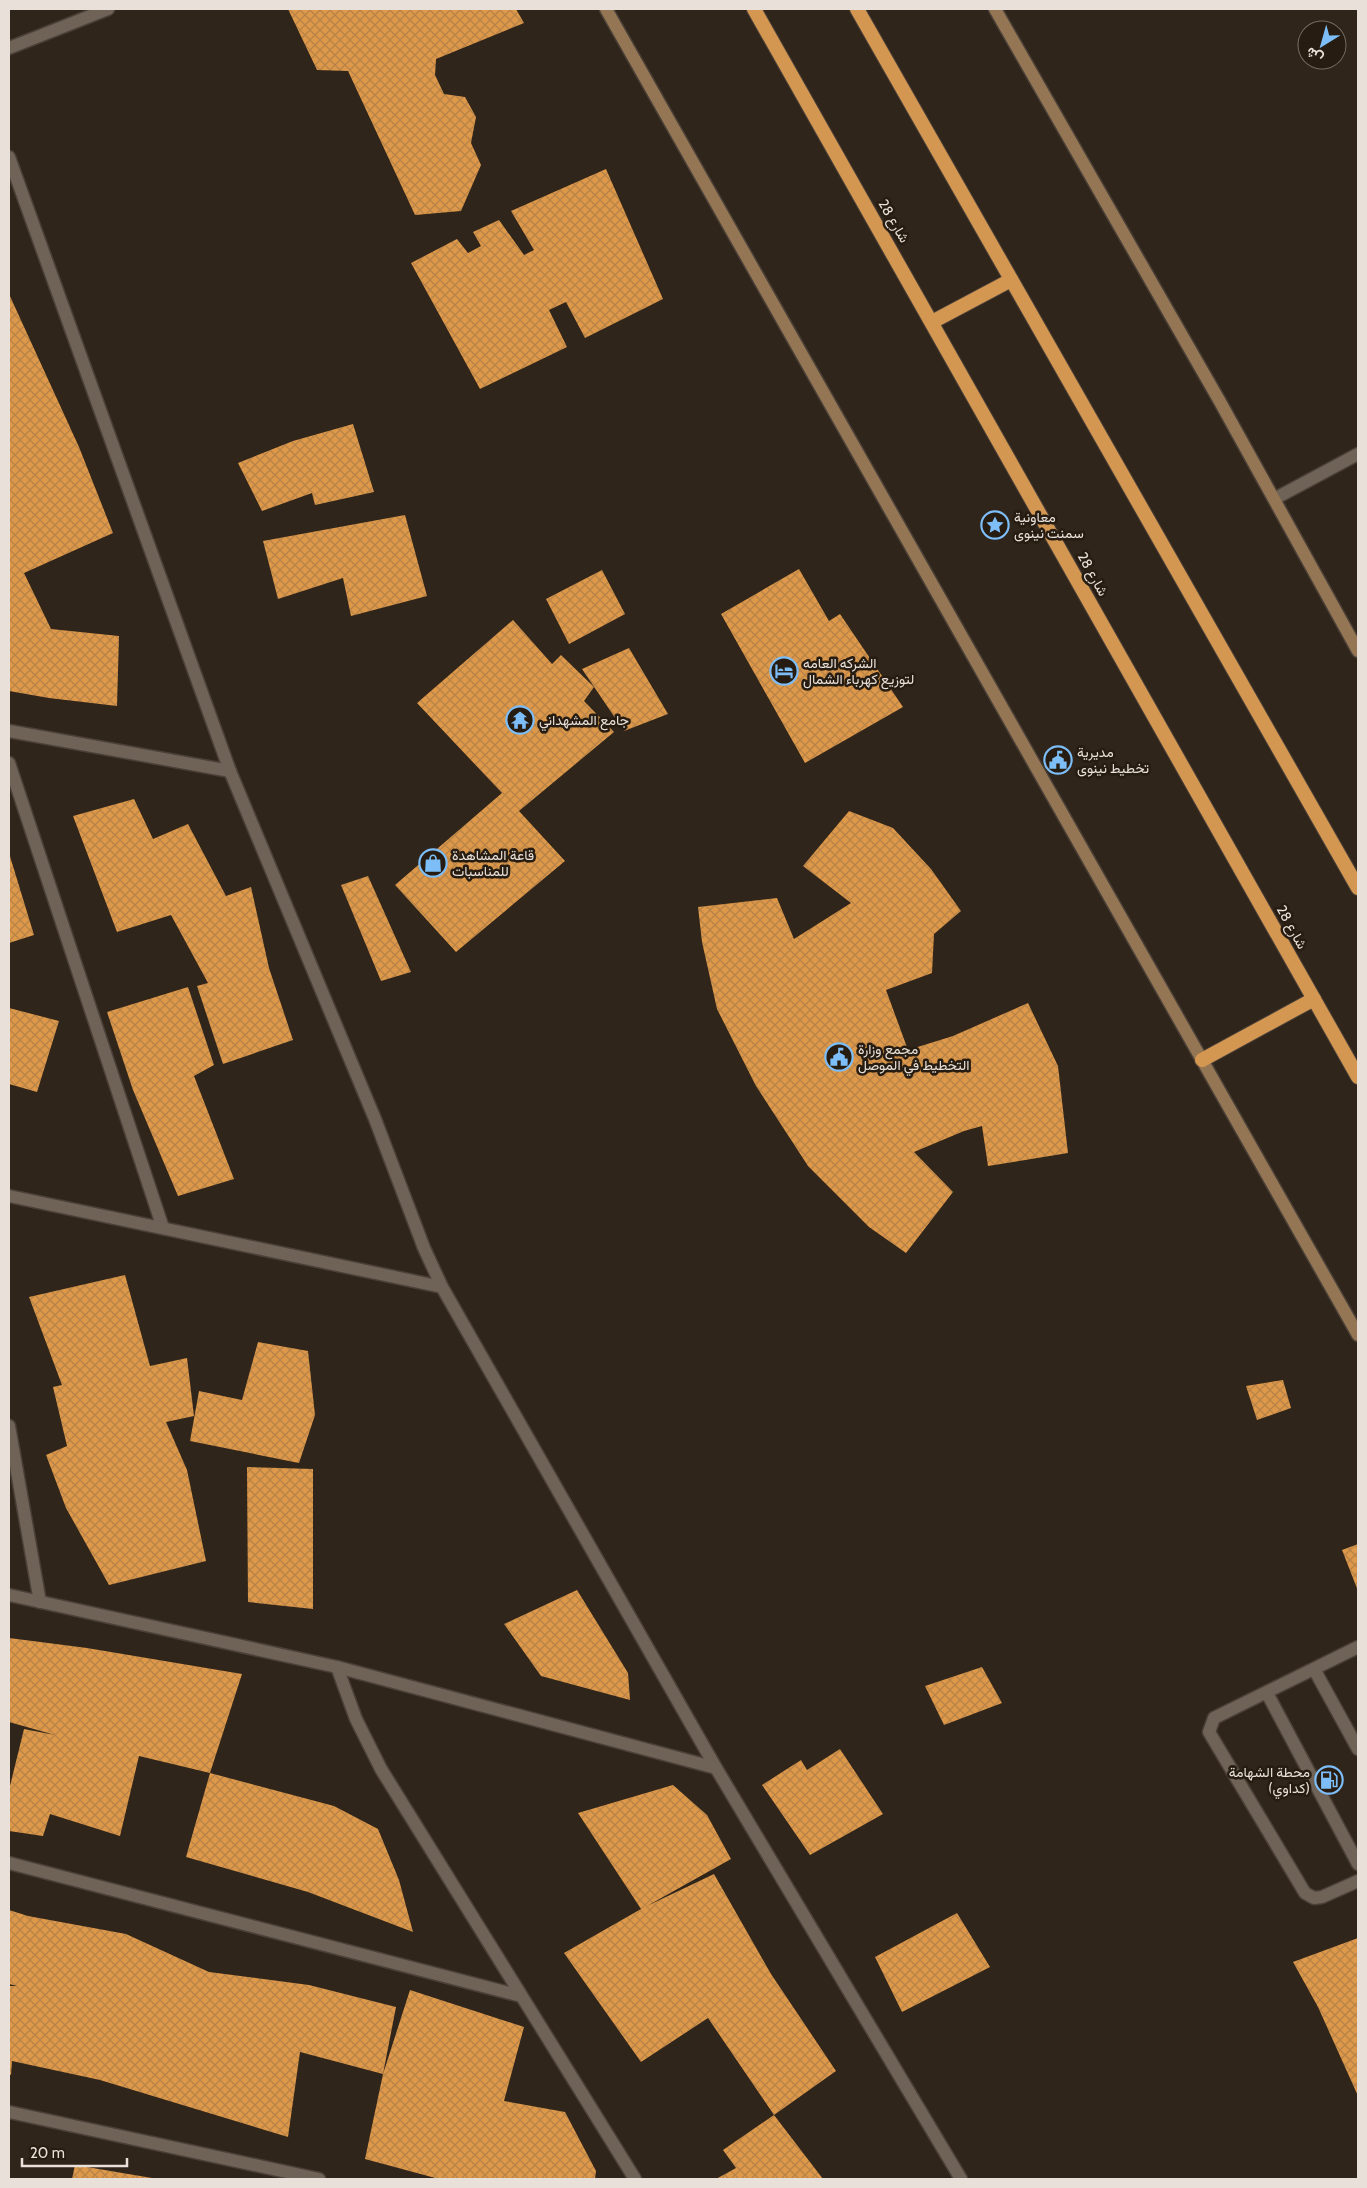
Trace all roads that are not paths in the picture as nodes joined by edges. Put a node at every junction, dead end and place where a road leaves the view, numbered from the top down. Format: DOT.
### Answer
graph roads {
  1 [pos="108,9"];
  2 [pos="606,9"];
  3 [pos="754,9"];
  4 [pos="857,9"];
  5 [pos="995,9"];
  6 [pos="9,48"];
  7 [pos="9,156"];
  8 [pos="1010,280"];
  9 [pos="932,322"];
  10 [pos="1358,454"];
  11 [pos="1274,499"];
  12 [pos="1358,651"];
  13 [pos="9,731"];
  14 [pos="9,763"];
  15 [pos="230,771"];
  16 [pos="1358,888"];
  17 [pos="1314,999"];
  18 [pos="1202,1060"];
  19 [pos="1358,1077"];
  20 [pos="9,1196"];
  21 [pos="163,1228"];
  22 [pos="442,1287"];
  23 [pos="1358,1335"];
  24 [pos="9,1426"];
  25 [pos="9,1595"];
  26 [pos="40,1602"];
  27 [pos="1358,1647"];
  28 [pos="337,1667"];
  29 [pos="1314,1669"];
  30 [pos="1267,1693"];
  31 [pos="1358,1749"];
  32 [pos="716,1768"];
  33 [pos="9,1863"];
  34 [pos="1358,1864"];
  35 [pos="1358,1881"];
  36 [pos="521,1996"];
  37 [pos="9,2112"];
  38 [pos="319,2179"];
  39 [pos="635,2179"];
  40 [pos="961,2179"];
  1 -- 6 [label="street"];
  2 -- 18 [label="main road"];
  3 -- 9 [label="highway, شارع 28"];
  4 -- 8 [label="highway"];
  5 -- 11 [label="main road"];
  7 -- 15 [label="street"];
  8 -- 9 [label="highway"];
  8 -- 16 [label="highway"];
  9 -- 17 [label="highway, شارع 28"];
  10 -- 11 [label="street"];
  11 -- 12 [label="main road"];
  13 -- 15 [label="street"];
  14 -- 21 [label="street"];
  15 -- 22 [label="street"];
  17 -- 18 [label="highway"];
  17 -- 19 [label="highway, شارع 28"];
  18 -- 23 [label="main road"];
  20 -- 21 [label="street"];
  21 -- 22 [label="street"];
  22 -- 32 [label="street"];
  24 -- 26 [label="street"];
  25 -- 26 [label="street"];
  26 -- 28 [label="street"];
  27 -- 29 [label="street"];
  28 -- 32 [label="street"];
  28 -- 36 [label="street"];
  29 -- 30 [label="street"];
  29 -- 31 [label="street"];
  30 -- 34 [label="street"];
  30 -- 35 [label="street"];
  32 -- 40 [label="street"];
  33 -- 36 [label="street"];
  36 -- 39 [label="street"];
  37 -- 38 [label="street"];
}
